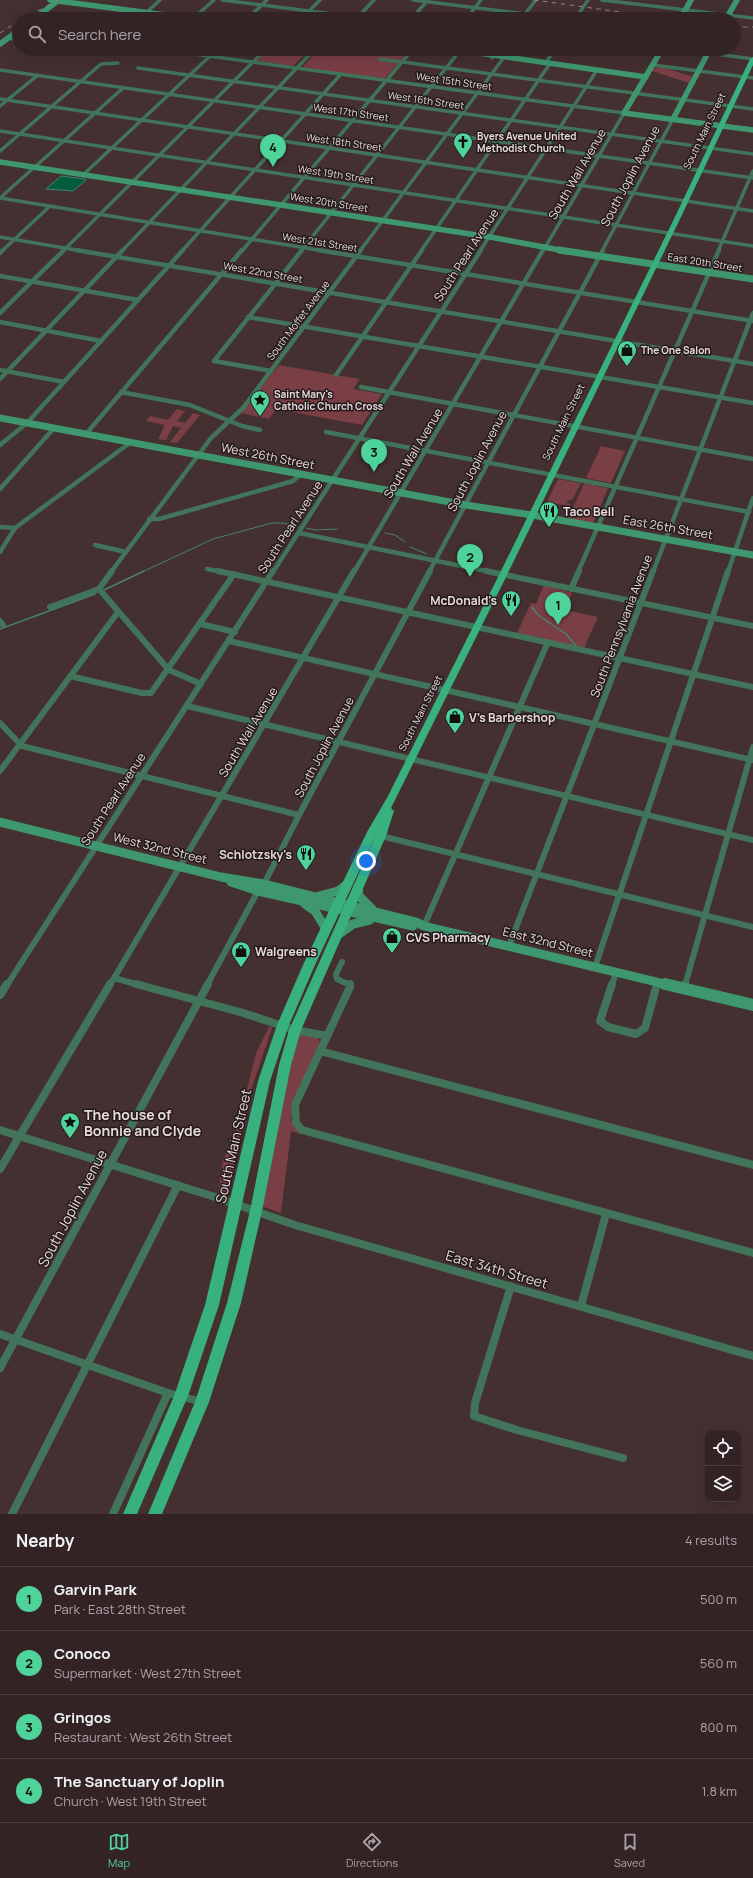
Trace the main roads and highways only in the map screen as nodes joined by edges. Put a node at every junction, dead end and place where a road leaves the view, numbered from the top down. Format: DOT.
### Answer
graph roads {
  1 [pos="50,0"];
  2 [pos="58,0"];
  3 [pos="691,0"];
  4 [pos="737,0"];
  5 [pos="43,12"];
  6 [pos="156,12"];
  7 [pos="684,12"];
  8 [pos="730,12"];
  9 [pos="12,35"];
  10 [pos="0,44"];
  11 [pos="493,56"];
  12 [pos="658,56"];
  13 [pos="706,56"];
  14 [pos="753,59"];
  15 [pos="646,77"];
  16 [pos="624,113"];
  17 [pos="673,119"];
  18 [pos="720,125"];
  19 [pos="753,130"];
  20 [pos="0,162"];
  21 [pos="655,264"];
  22 [pos="753,279"];
  23 [pos="0,418"];
  24 [pos="532,515"];
  25 [pos="753,555"];
  26 [pos="393,796"];
  27 [pos="0,822"];
  28 [pos="347,884"];
  29 [pos="358,887"];
  30 [pos="261,888"];
  31 [pos="312,896"];
  32 [pos="299,901"];
  33 [pos="343,907"];
  34 [pos="374,911"];
  35 [pos="380,920"];
  36 [pos="424,926"];
  37 [pos="326,930"];
  38 [pos="337,936"];
  39 [pos="753,1005"];
  40 [pos="289,1027"];
  41 [pos="130,1514"];
  42 [pos="155,1514"];
  1 -- 2 [label="main road"];
  2 -- 5 [label="main road"];
  2 -- 6 [label="main road"];
  3 -- 7 [label="main road"];
  4 -- 8 [label="main road"];
  9 -- 10 [label="main road"];
  11 -- 15 [label="main road"];
  12 -- 15 [label="main road, South Wall Avenue"];
  13 -- 17 [label="main road, South Joplin Avenue"];
  14 -- 18 [label="main road, South Main Street"];
  15 -- 16 [label="main road, South Wall Avenue"];
  16 -- 17 [label="main road, West 15th Street"];
  17 -- 18 [label="main road, West 15th Street"];
  18 -- 19 [label="main road, West 15th Street"];
  18 -- 21 [label="main road, South Main Street"];
  20 -- 21 [label="main road, West 20th Street"];
  21 -- 22 [label="main road, East 20th Street"];
  21 -- 24 [label="main road, South Main Street"];
  23 -- 24 [label="main road, West 26th Street"];
  24 -- 25 [label="main road, East 26th Street"];
  24 -- 26 [label="main road, South Main Street"];
  26 -- 28 [label="main road, South Main Street"];
  26 -- 29 [label="main road, South Main Street"];
  27 -- 30 [label="main road, West 32nd Street"];
  28 -- 31 [label="main road"];
  28 -- 33 [label="main road, South Main Street"];
  29 -- 33 [label="main road, South Main Street"];
  29 -- 34 [label="main road"];
  30 -- 31 [label="main road"];
  30 -- 32 [label="main road"];
  31 -- 33 [label="main road"];
  32 -- 33 [label="main road"];
  32 -- 37 [label="main road"];
  33 -- 34 [label="main road, East 32nd Street"];
  33 -- 35 [label="main road"];
  33 -- 37 [label="main road, South Main Street"];
  33 -- 38 [label="main road, South Main Street"];
  34 -- 36 [label="main road, East 32nd Street"];
  35 -- 36 [label="main road"];
  35 -- 38 [label="main road"];
  36 -- 39 [label="main road, East 32nd Street"];
  37 -- 40 [label="main road, South Main Street"];
  38 -- 40 [label="main road, South Main Street"];
  40 -- 41 [label="main road, South Main Street"];
  40 -- 42 [label="main road, South Main Street"];
}
